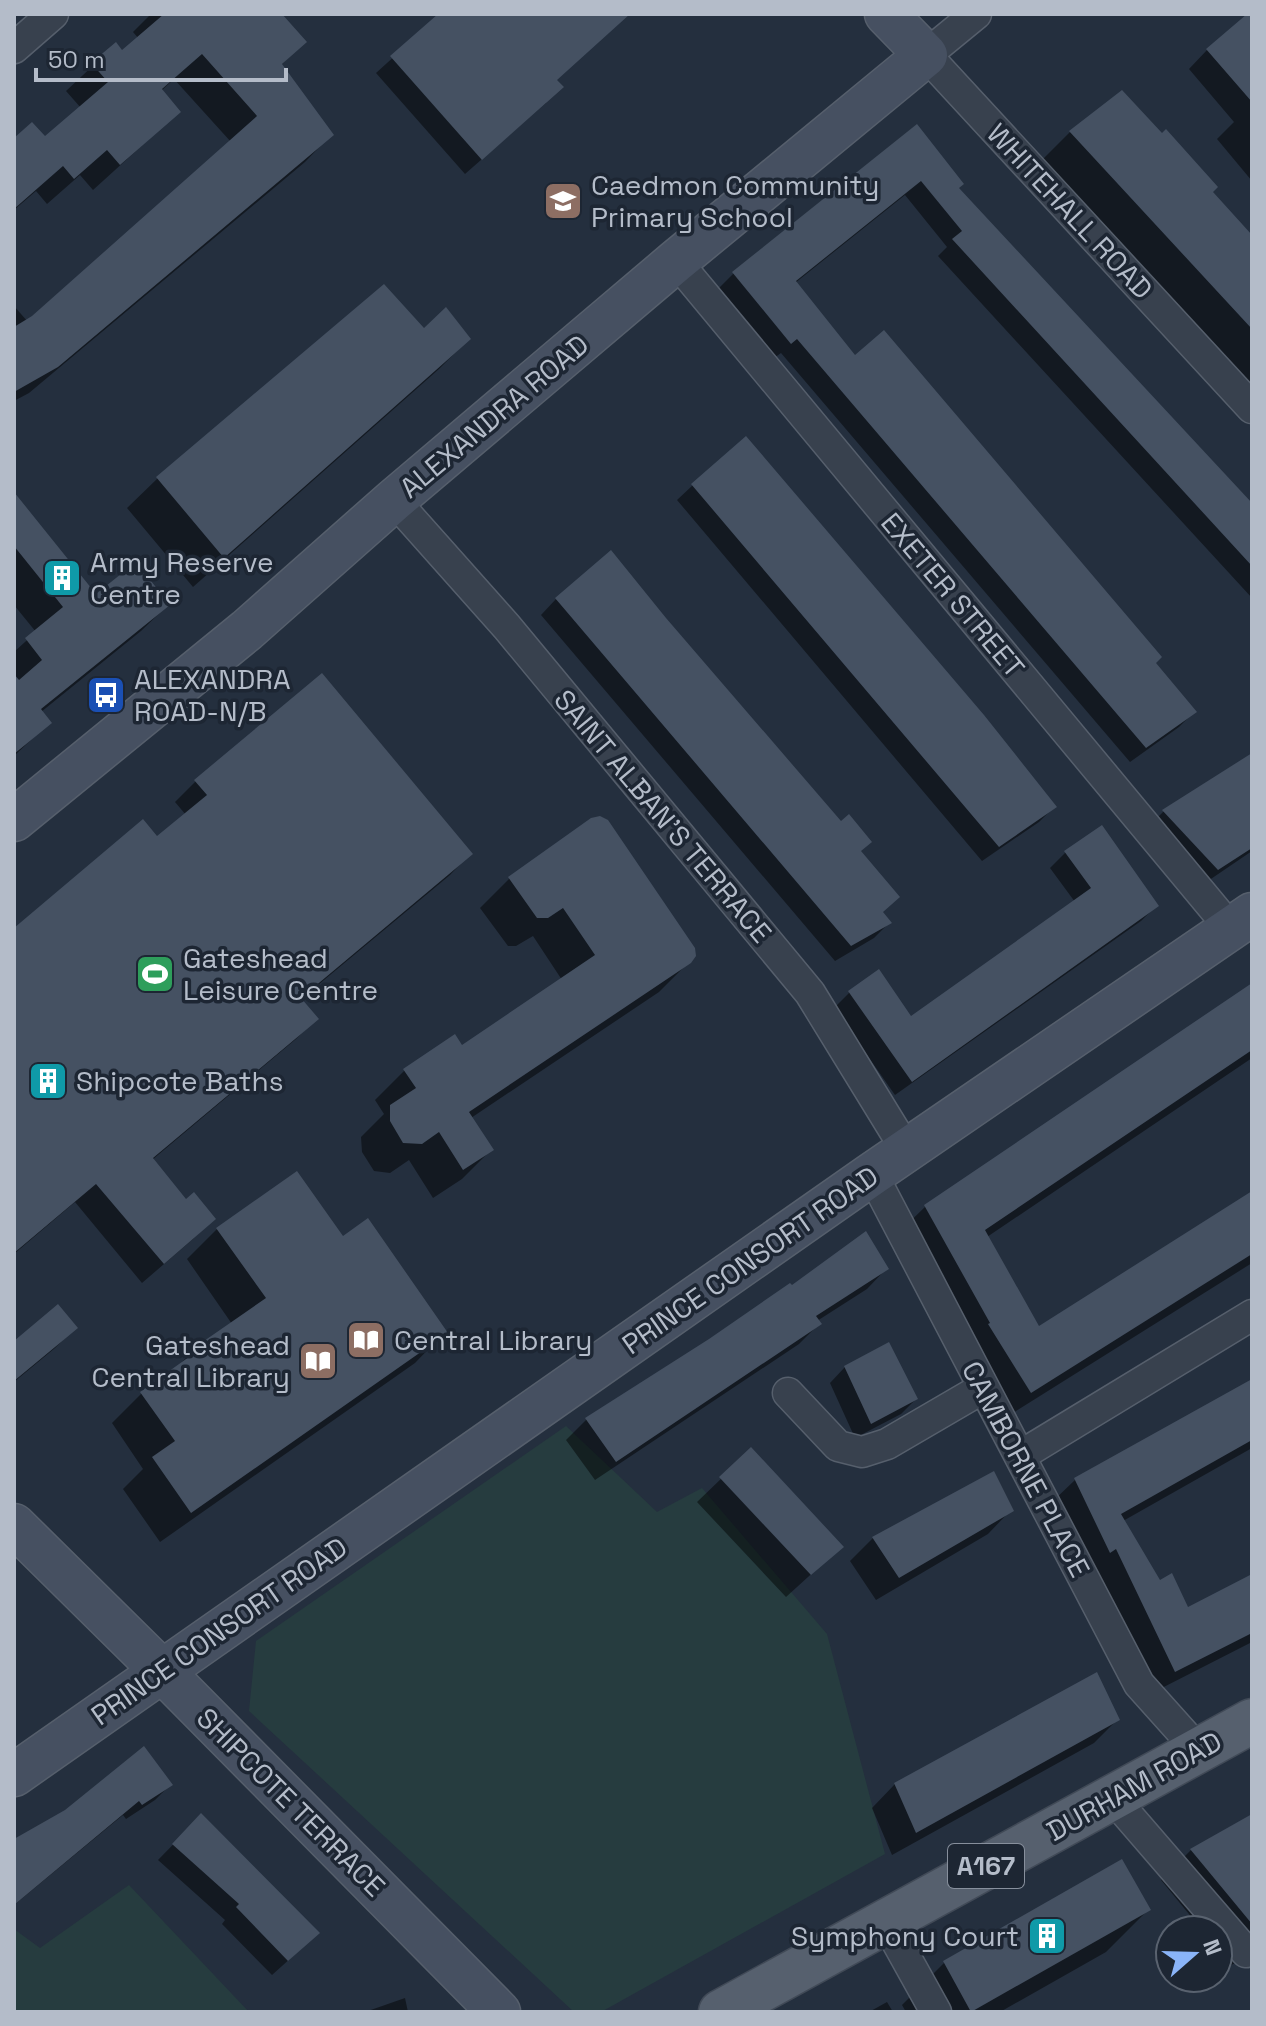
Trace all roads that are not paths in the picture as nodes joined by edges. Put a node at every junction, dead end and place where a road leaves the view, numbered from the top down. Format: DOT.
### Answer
graph roads {
  1 [pos="53,14"];
  2 [pos="886,14"];
  3 [pos="976,14"];
  4 [pos="14,48"];
  5 [pos="926,55"];
  6 [pos="676,261"];
  7 [pos="1252,408"];
  8 [pos="394,500"];
  9 [pos="14,820"];
  10 [pos="1241,922"];
  11 [pos="907,1151"];
  12 [pos="872,1174"];
  13 [pos="1252,1315"];
  14 [pos="983,1388"];
  15 [pos="788,1393"];
  16 [pos="1020,1456"];
  17 [pos="14,1525"];
  18 [pos="162,1671"];
  19 [pos="1252,1721"];
  20 [pos="1199,1751"];
  21 [pos="14,1775"];
  22 [pos="1113,1798"];
  23 [pos="886,1922"];
  24 [pos="1246,1952"];
  25 [pos="499,2012"];
  26 [pos="721,2012"];
  27 [pos="936,2012"];
  1 -- 4 [label="street"];
  2 -- 5 [label="street, WHITEHALL ROAD"];
  3 -- 5 [label="street, ALEXANDRA ROAD"];
  5 -- 6 [label="street, ALEXANDRA ROAD"];
  5 -- 7 [label="street, WHITEHALL ROAD"];
  6 -- 8 [label="street, ALEXANDRA ROAD"];
  6 -- 10 [label="street, EXETER STREET"];
  8 -- 9 [label="street, ALEXANDRA ROAD"];
  8 -- 11 [label="street, SAINT ALBAN'S TERRACE"];
  10 -- 11 [label="street, PRINCE CONSORT ROAD"];
  11 -- 12 [label="street, PRINCE CONSORT ROAD"];
  12 -- 14 [label="street, CAMBORNE PLACE"];
  12 -- 18 [label="street, PRINCE CONSORT ROAD"];
  13 -- 16 [label="street"];
  14 -- 15 [label="street"];
  14 -- 16 [label="street, CAMBORNE PLACE"];
  16 -- 20 [label="street, CAMBORNE PLACE"];
  17 -- 18 [label="street, SHIPCOTE TERRACE"];
  18 -- 21 [label="street, PRINCE CONSORT ROAD"];
  18 -- 25 [label="street, SHIPCOTE TERRACE"];
  19 -- 20 [label="main road, DURHAM ROAD / A167"];
  20 -- 22 [label="main road, DURHAM ROAD / A167"];
  22 -- 23 [label="main road, DURHAM ROAD / A167"];
  22 -- 24 [label="street"];
  23 -- 26 [label="main road, DURHAM ROAD / A167"];
  23 -- 27 [label="street"];
}
